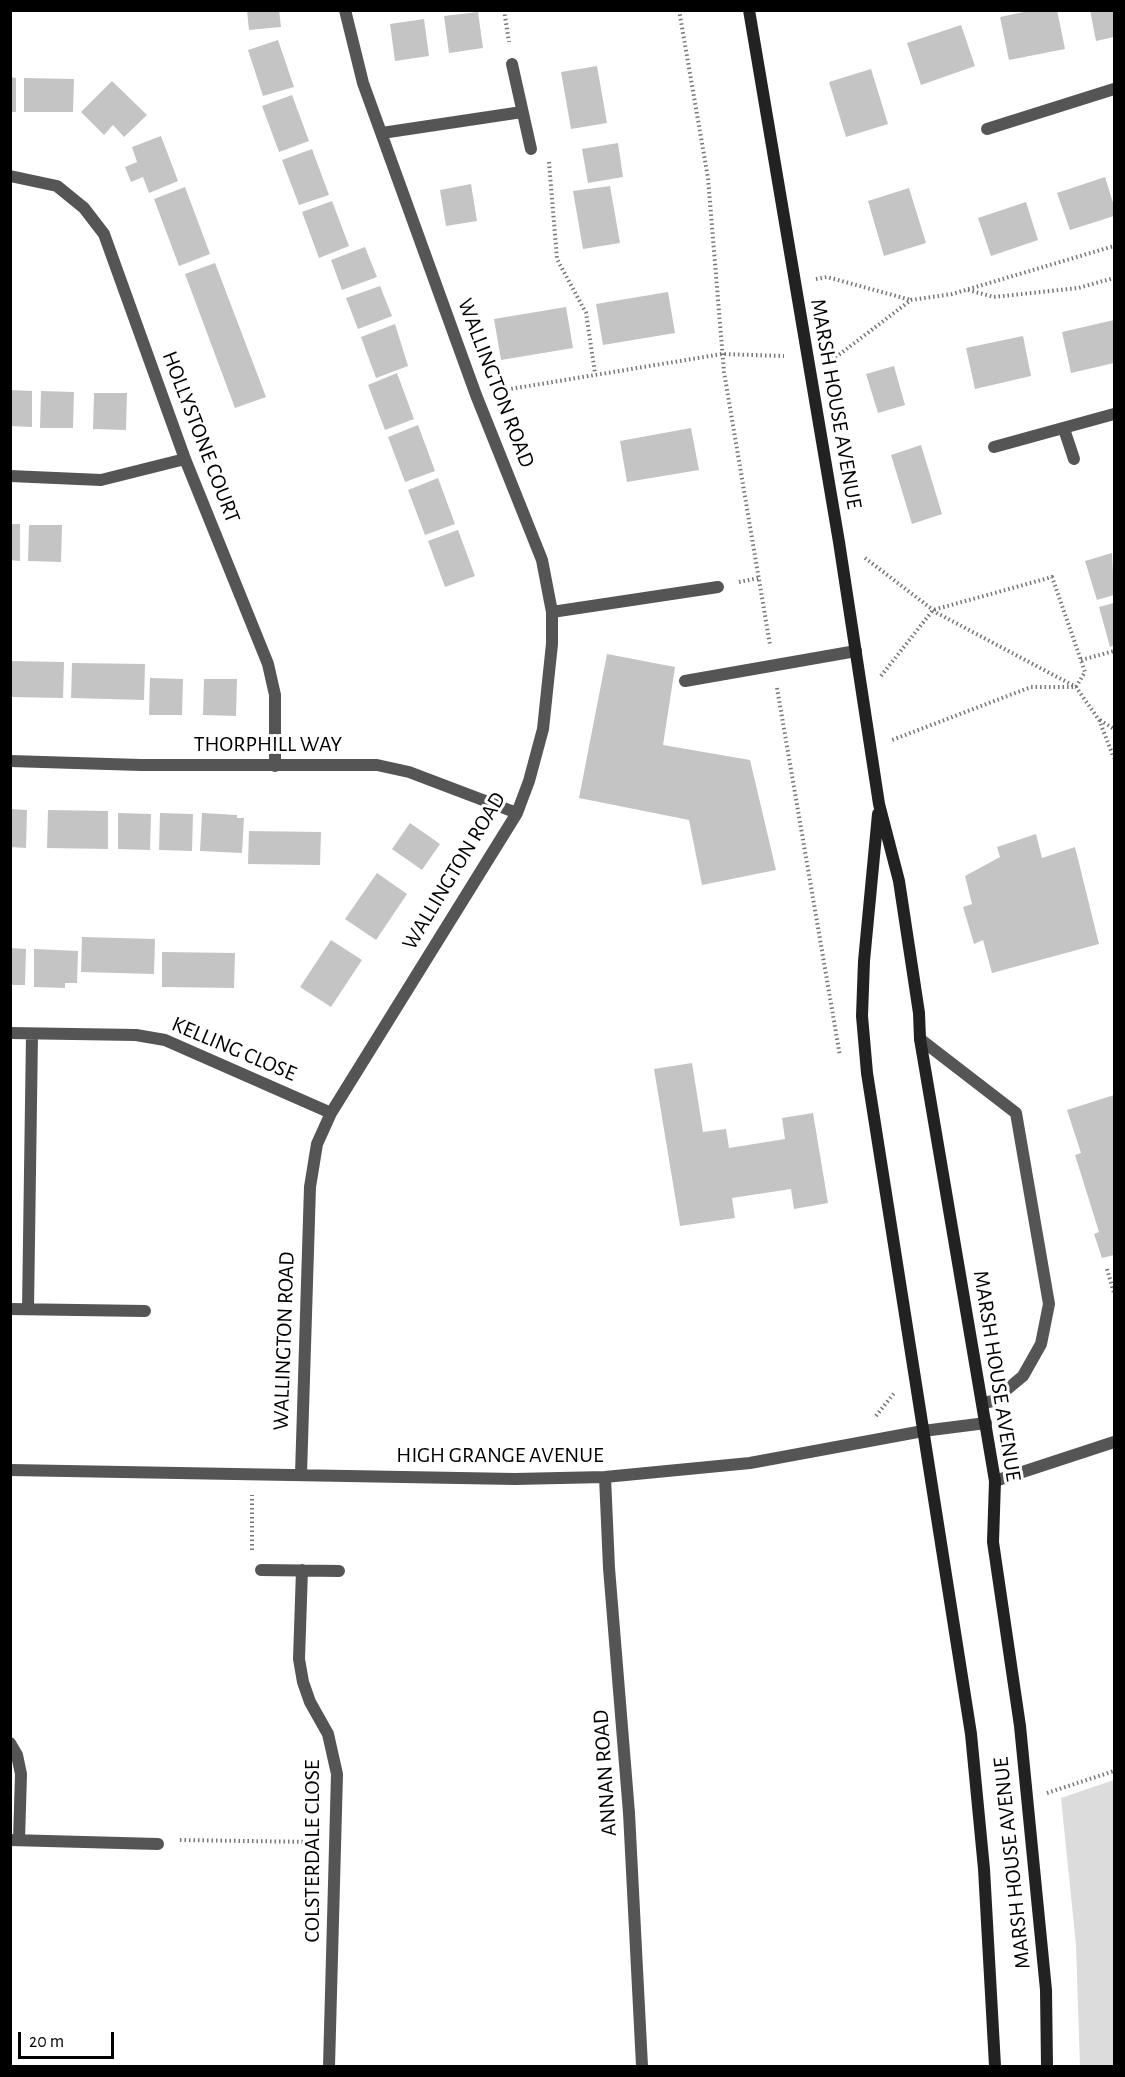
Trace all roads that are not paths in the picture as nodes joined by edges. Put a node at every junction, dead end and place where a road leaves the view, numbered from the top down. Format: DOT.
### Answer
graph roads {
  1 [pos="345,10"];
  2 [pos="749,10"];
  3 [pos="512,64"];
  4 [pos="1114,89"];
  5 [pos="522,112"];
  6 [pos="987,129"];
  7 [pos="382,133"];
  8 [pos="531,149"];
  9 [pos="10,176"];
  10 [pos="1114,414"];
  11 [pos="1065,429"];
  12 [pos="994,447"];
  13 [pos="185,459"];
  14 [pos="1074,459"];
  15 [pos="10,476"];
  16 [pos="718,587"];
  17 [pos="552,612"];
  18 [pos="856,651"];
  19 [pos="685,681"];
  20 [pos="10,761"];
  21 [pos="275,766"];
  22 [pos="879,804"];
  23 [pos="517,813"];
  24 [pos="10,1033"];
  25 [pos="32,1034"];
  26 [pos="920,1040"];
  27 [pos="331,1113"];
  28 [pos="10,1309"];
  29 [pos="28,1310"];
  30 [pos="145,1311"];
  31 [pos="983,1403"];
  32 [pos="986,1423"];
  33 [pos="923,1431"];
  34 [pos="1114,1442"];
  35 [pos="10,1470"];
  36 [pos="301,1474"];
  37 [pos="606,1477"];
  38 [pos="995,1481"];
  39 [pos="261,1569"];
  40 [pos="302,1570"];
  41 [pos="339,1571"];
  42 [pos="10,1743"];
  43 [pos="15,1840"];
  44 [pos="158,1844"];
  45 [pos="329,2067"];
  46 [pos="642,2067"];
  47 [pos="995,2067"];
  48 [pos="1047,2067"];
  1 -- 7 [label="street, WALLINGTON ROAD"];
  2 -- 18 [label="street, MARSH HOUSE AVENUE"];
  3 -- 5 [label="street"];
  4 -- 6 [label="street"];
  5 -- 7 [label="street"];
  5 -- 8 [label="street"];
  7 -- 17 [label="street, WALLINGTON ROAD"];
  9 -- 13 [label="street, HOLLYSTONE COURT"];
  10 -- 11 [label="street"];
  11 -- 12 [label="street"];
  11 -- 14 [label="street"];
  13 -- 15 [label="street"];
  13 -- 21 [label="street, HOLLYSTONE COURT"];
  16 -- 17 [label="street"];
  17 -- 23 [label="street, WALLINGTON ROAD"];
  18 -- 19 [label="street"];
  18 -- 22 [label="street, MARSH HOUSE AVENUE"];
  20 -- 21 [label="street, THORPHILL WAY"];
  21 -- 23 [label="street, THORPHILL WAY"];
  22 -- 26 [label="street, MARSH HOUSE AVENUE"];
  22 -- 33 [label="street, MARSH HOUSE AVENUE"];
  23 -- 27 [label="street, WALLINGTON ROAD"];
  24 -- 25 [label="street, KELLING CLOSE"];
  25 -- 27 [label="street, KELLING CLOSE"];
  25 -- 29 [label="street"];
  26 -- 31 [label="street, MARSH HOUSE AVENUE"];
  26 -- 31 [label="street"];
  27 -- 36 [label="street, WALLINGTON ROAD"];
  28 -- 29 [label="street"];
  29 -- 30 [label="street"];
  31 -- 32 [label="street, MARSH HOUSE AVENUE"];
  32 -- 33 [label="street, HIGH GRANGE AVENUE"];
  32 -- 38 [label="street, MARSH HOUSE AVENUE"];
  33 -- 37 [label="street, HIGH GRANGE AVENUE"];
  33 -- 47 [label="street, MARSH HOUSE AVENUE"];
  34 -- 38 [label="street"];
  35 -- 36 [label="street, HIGH GRANGE AVENUE"];
  36 -- 37 [label="street, HIGH GRANGE AVENUE"];
  37 -- 46 [label="street, ANNAN ROAD"];
  38 -- 48 [label="street, MARSH HOUSE AVENUE"];
  39 -- 40 [label="street"];
  40 -- 41 [label="street"];
  40 -- 45 [label="street, COLSTERDALE CLOSE"];
  42 -- 43 [label="street"];
  43 -- 44 [label="street"];
}
